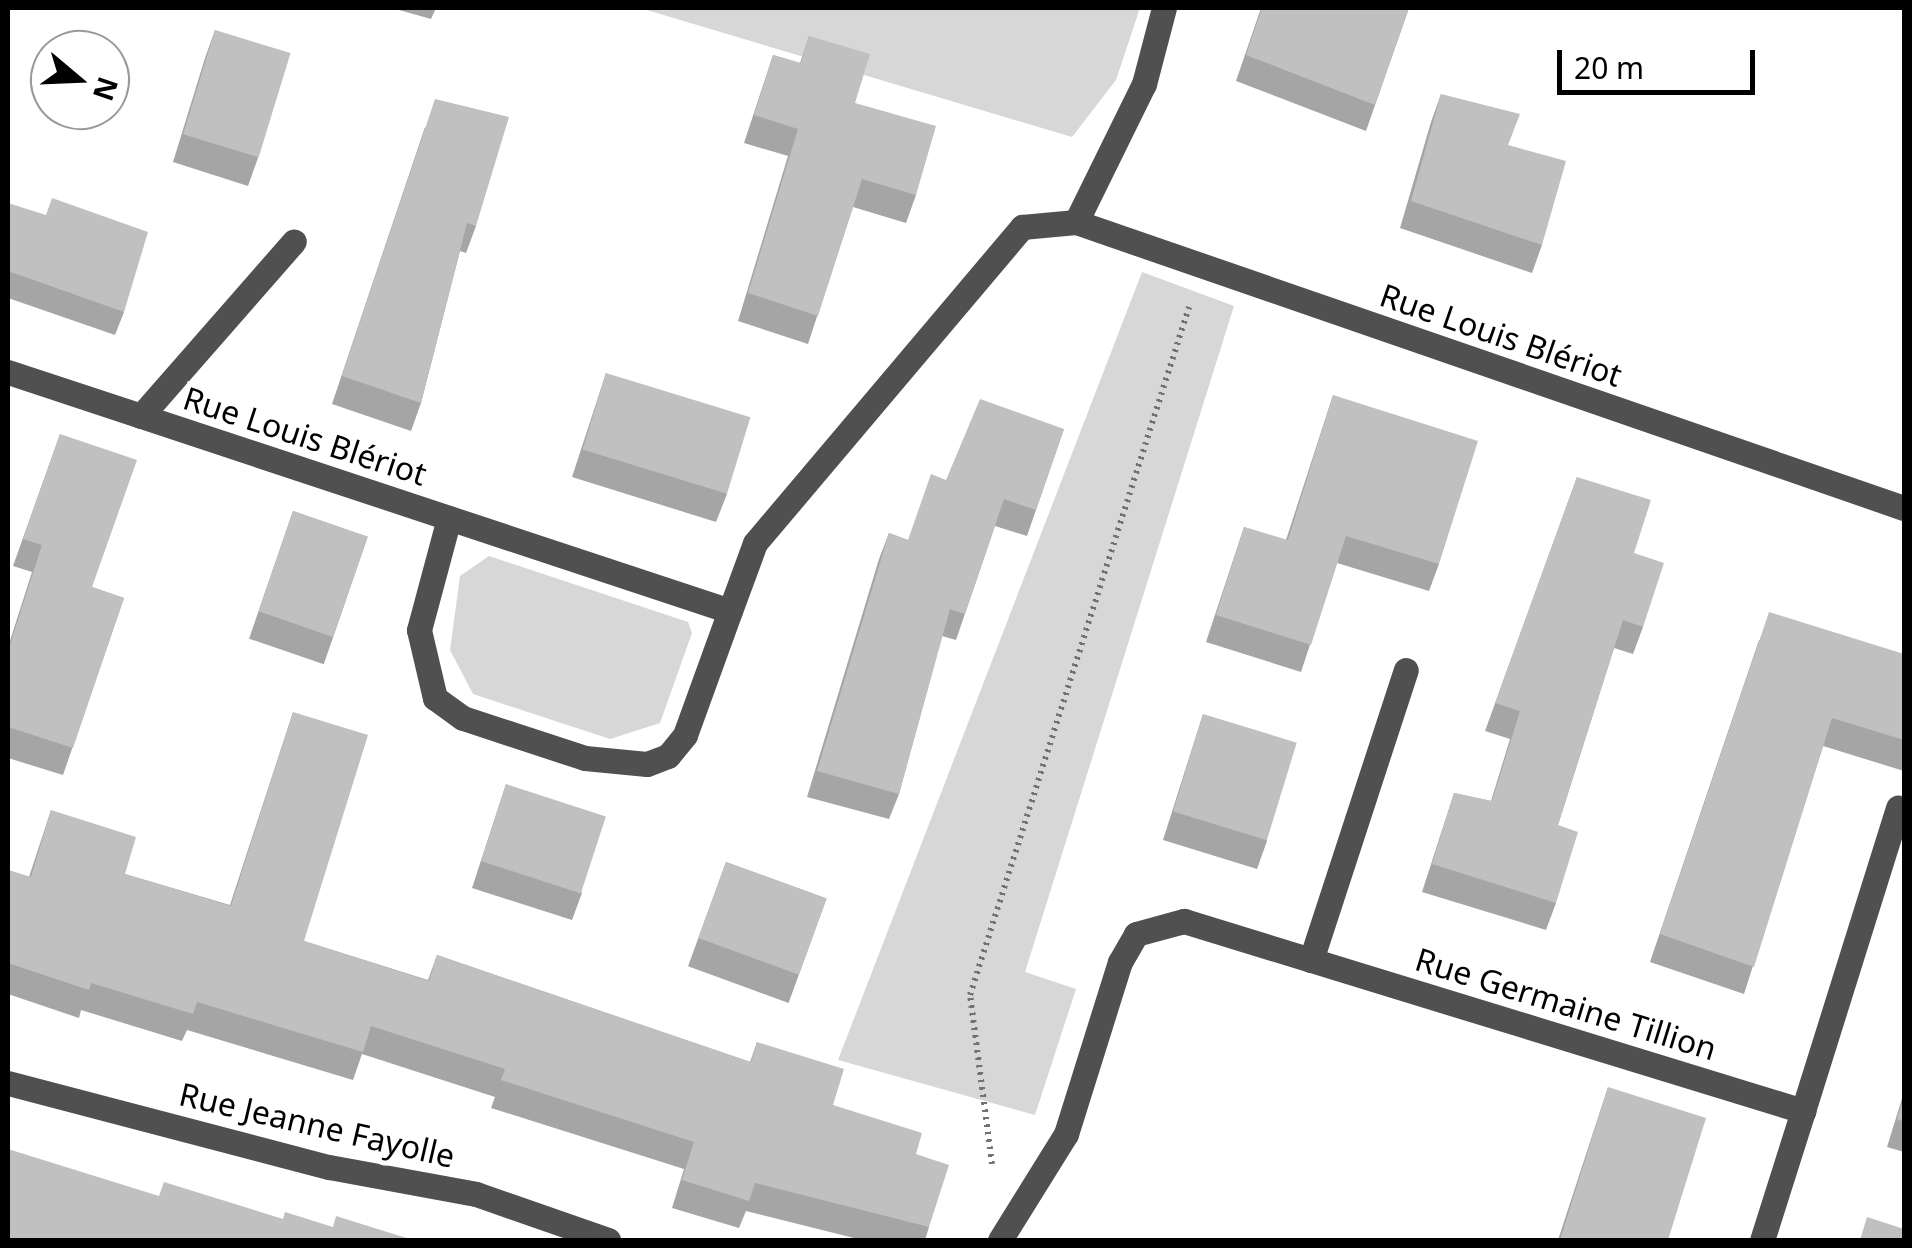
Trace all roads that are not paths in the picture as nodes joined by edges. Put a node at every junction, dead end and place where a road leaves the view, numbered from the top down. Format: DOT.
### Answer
graph roads {
  1 [pos="1164,8"];
  2 [pos="1076,222"];
  3 [pos="294,241"];
  4 [pos="8,372"];
  5 [pos="141,416"];
  6 [pos="1904,508"];
  7 [pos="449,518"];
  8 [pos="730,611"];
  9 [pos="1406,670"];
  10 [pos="1898,808"];
  11 [pos="1310,960"];
  12 [pos="8,1083"];
  13 [pos="1802,1111"];
  14 [pos="1007,1232"];
  15 [pos="608,1240"];
  16 [pos="1762,1240"];
  1 -- 2 [label="street"];
  2 -- 6 [label="street, Rue Louis Blériot"];
  2 -- 8 [label="street, Rue Louis Blériot"];
  3 -- 5 [label="street, Rue Louis Blériot"];
  4 -- 5 [label="street, Rue Louis Blériot"];
  5 -- 7 [label="street, Rue Louis Blériot"];
  7 -- 8 [label="street, Rue Louis Blériot"];
  7 -- 8 [label="street, Rue Louis Blériot"];
  9 -- 11 [label="street"];
  10 -- 13 [label="street"];
  11 -- 13 [label="street, Rue Germaine Tillion"];
  11 -- 14 [label="street, Rue Germaine Tillion"];
  12 -- 15 [label="street, Rue Jeanne Fayolle"];
  13 -- 16 [label="street"];
}
